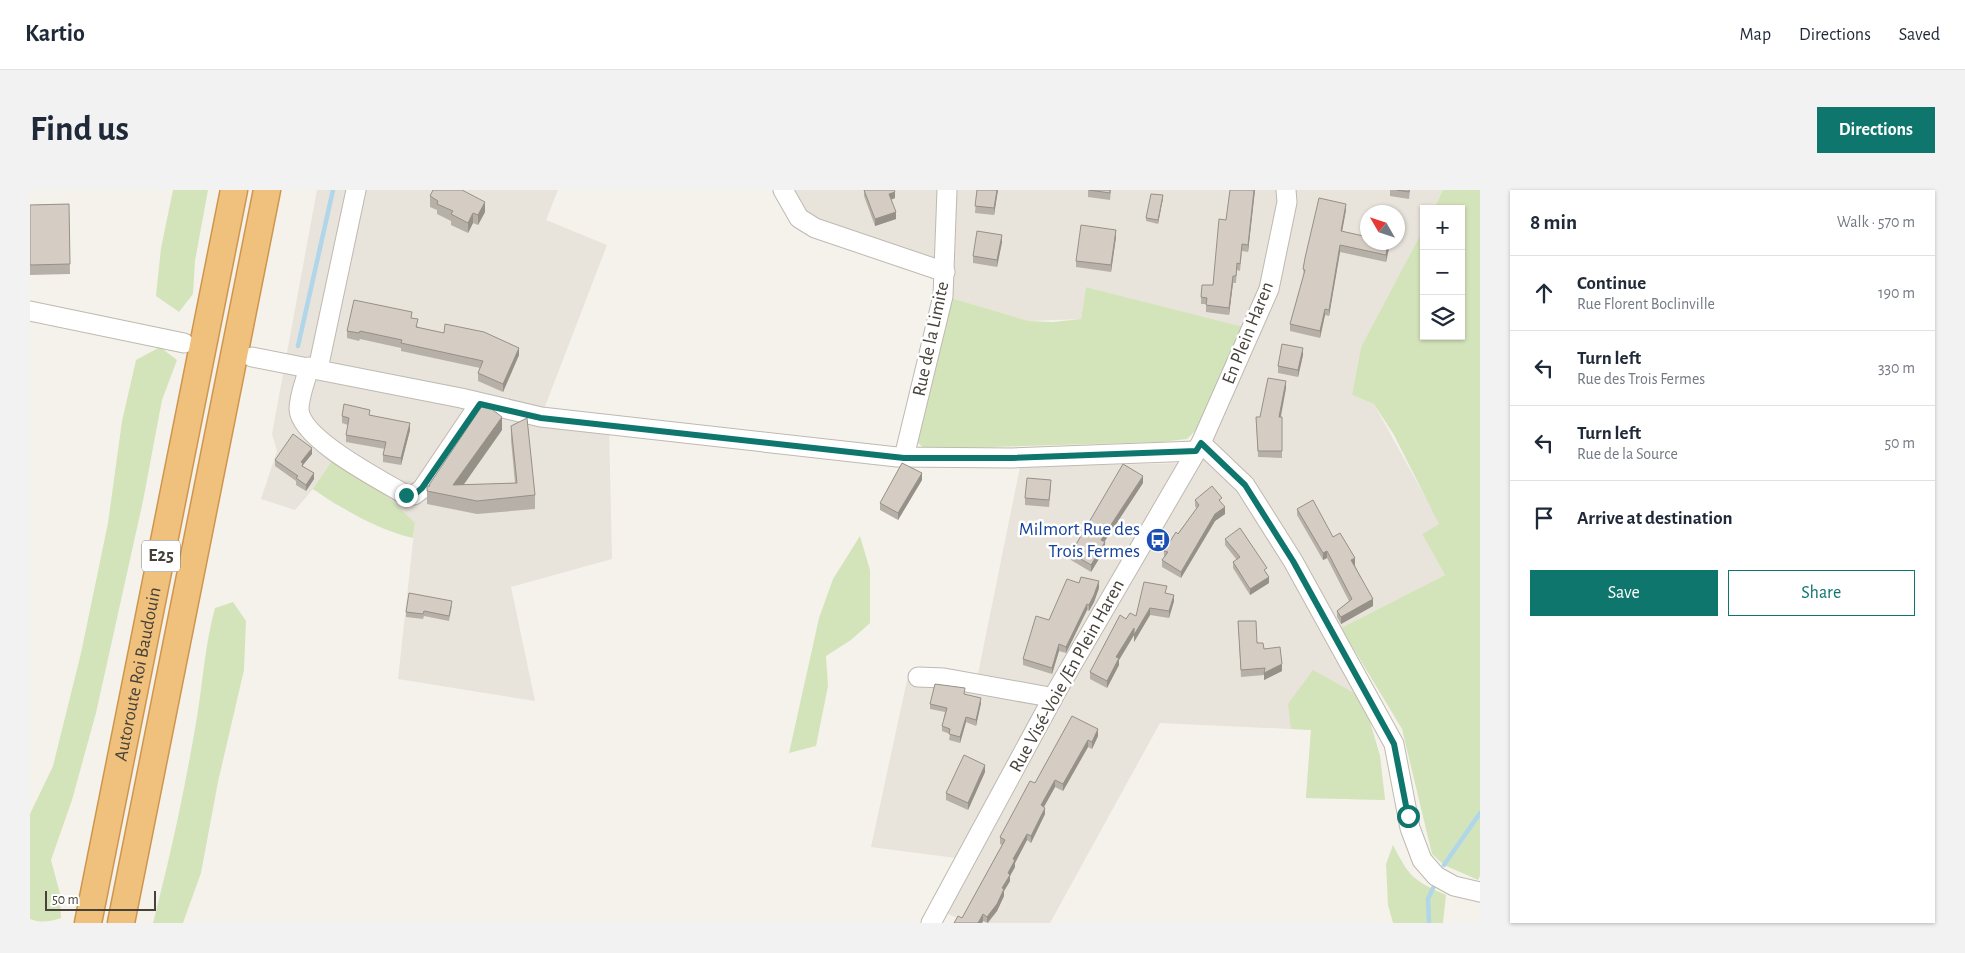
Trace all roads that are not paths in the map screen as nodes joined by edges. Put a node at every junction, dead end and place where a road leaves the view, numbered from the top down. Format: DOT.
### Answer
graph roads {
  1 [pos="234,190"];
  2 [pos="267,190"];
  3 [pos="356,190"];
  4 [pos="783,190"];
  5 [pos="946,190"];
  6 [pos="1286,190"];
  7 [pos="945,272"];
  8 [pos="30,311"];
  9 [pos="184,343"];
  10 [pos="252,357"];
  11 [pos="314,368"];
  12 [pos="480,404"];
  13 [pos="1199,447"];
  14 [pos="904,458"];
  15 [pos="918,677"];
  16 [pos="1052,700"];
  17 [pos="1480,892"];
  18 [pos="88,923"];
  19 [pos="121,923"];
  20 [pos="931,923"];
  1 -- 18 [label="highway, Autoroute Roi Baudouin / E25"];
  2 -- 19 [label="highway, Autoroute Roi Baudouin / E25"];
  3 -- 11 [label="street"];
  4 -- 7 [label="street"];
  5 -- 7 [label="street, Rue de la Limite"];
  6 -- 13 [label="street, En Plein Haren"];
  7 -- 14 [label="street, Rue de la Limite"];
  8 -- 9 [label="street"];
  10 -- 11 [label="street"];
  11 -- 12 [label="street"];
  11 -- 12 [label="street"];
  12 -- 14 [label="street"];
  13 -- 14 [label="street"];
  13 -- 16 [label="street, Rue Visé-Voie /En Plein Haren"];
  13 -- 17 [label="street"];
  15 -- 16 [label="street"];
  16 -- 20 [label="street, Rue Visé-Voie /En Plein Haren"];
}
